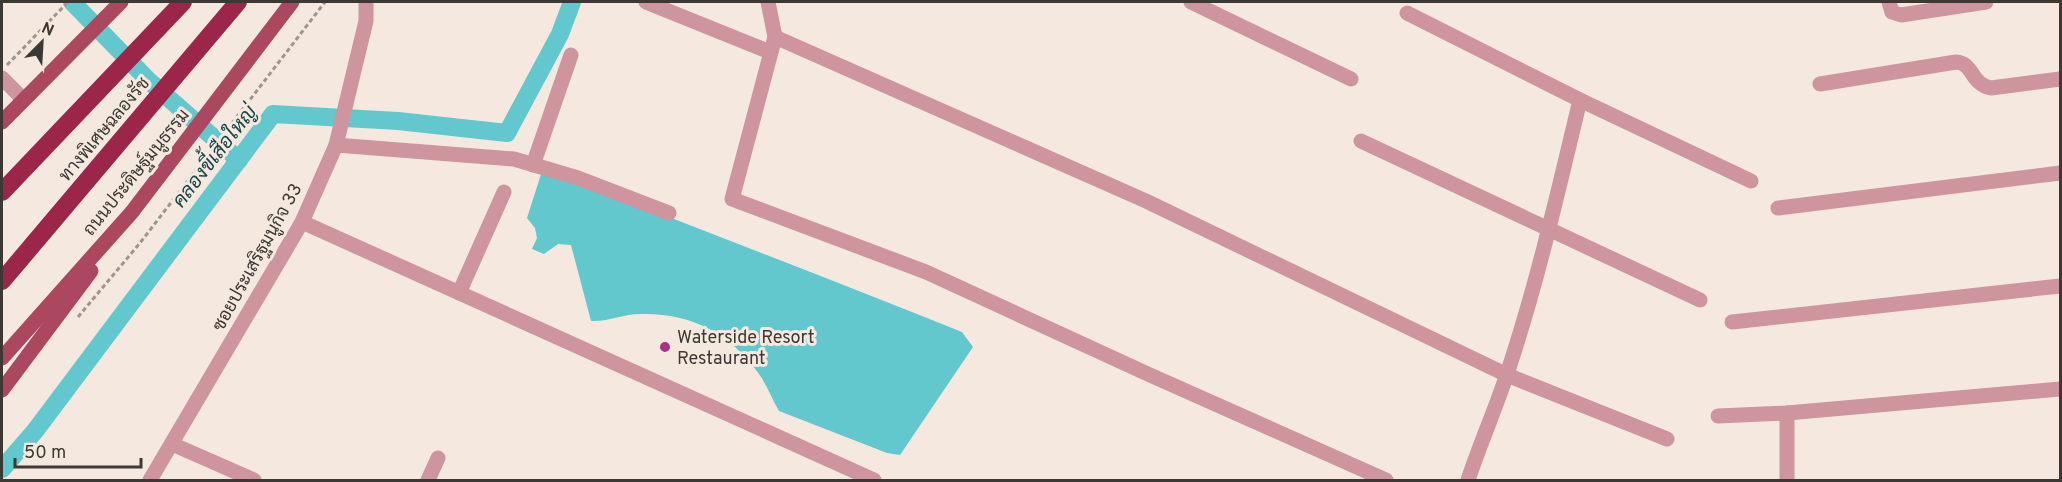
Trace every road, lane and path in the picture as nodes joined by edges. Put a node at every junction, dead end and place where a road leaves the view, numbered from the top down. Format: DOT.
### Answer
graph roads {
  1 [pos="68,2"];
  2 [pos="121,2"];
  3 [pos="183,2"];
  4 [pos="238,2"];
  5 [pos="292,2"];
  6 [pos="325,2"];
  7 [pos="366,2"];
  8 [pos="646,2"];
  9 [pos="768,2"];
  10 [pos="1191,2"];
  11 [pos="1889,2"];
  12 [pos="1986,2"];
  13 [pos="1407,13"];
  14 [pos="772,44"];
  15 [pos="571,55"];
  16 [pos="2,70"];
  17 [pos="2,78"];
  18 [pos="1352,79"];
  19 [pos="2061,79"];
  20 [pos="1820,84"];
  21 [pos="23,99"];
  22 [pos="1580,100"];
  23 [pos="4,118"];
  24 [pos="1360,141"];
  25 [pos="336,145"];
  26 [pos="533,165"];
  27 [pos="2061,173"];
  28 [pos="1751,181"];
  29 [pos="2,192"];
  30 [pos="504,192"];
  31 [pos="1778,208"];
  32 [pos="132,213"];
  33 [pos="669,213"];
  34 [pos="302,222"];
  35 [pos="1549,229"];
  36 [pos="2,281"];
  37 [pos="2061,286"];
  38 [pos="459,293"];
  39 [pos="1700,300"];
  40 [pos="78,317"];
  41 [pos="1732,322"];
  42 [pos="2,358"];
  43 [pos="1507,375"];
  44 [pos="2061,389"];
  45 [pos="2,390"];
  46 [pos="1787,413"];
  47 [pos="1718,416"];
  48 [pos="1667,439"];
  49 [pos="172,444"];
  50 [pos="438,458"];
  51 [pos="150,480"];
  52 [pos="254,480"];
  53 [pos="428,480"];
  54 [pos="874,480"];
  55 [pos="1386,480"];
  56 [pos="1468,480"];
  57 [pos="1787,480"];
  1 -- 16 [label="path"];
  2 -- 21 [label="main road"];
  3 -- 29 [label="highway, ทางพิเศษฉลองรัช"];
  4 -- 36 [label="highway, ทางพิเศษฉลองรัช"];
  5 -- 32 [label="main road, ถนนประดิษฐ์มนูธรรม"];
  6 -- 40 [label="path"];
  7 -- 25 [label="street, ซอยประเสริฐมนูกิจ 33"];
  8 -- 14 [label="street"];
  9 -- 14 [label="street"];
  10 -- 18 [label="street"];
  11 -- 12 [label="street"];
  13 -- 22 [label="street"];
  14 -- 43 [label="street"];
  14 -- 55 [label="street"];
  15 -- 26 [label="street"];
  17 -- 21 [label="street"];
  19 -- 20 [label="street"];
  21 -- 23 [label="main road"];
  22 -- 28 [label="street"];
  22 -- 35 [label="street"];
  24 -- 35 [label="street"];
  25 -- 26 [label="street"];
  25 -- 34 [label="street, ซอยประเสริฐมนูกิจ 33"];
  26 -- 33 [label="street"];
  27 -- 31 [label="street"];
  30 -- 38 [label="street"];
  32 -- 42 [label="main road, ถนนประดิษฐ์มนูธรรม"];
  32 -- 45 [label="main road"];
  34 -- 38 [label="street"];
  34 -- 49 [label="street, ซอยประเสริฐมนูกิจ 33"];
  35 -- 39 [label="street"];
  35 -- 43 [label="street"];
  37 -- 41 [label="street"];
  38 -- 54 [label="street"];
  43 -- 48 [label="street"];
  43 -- 56 [label="street"];
  44 -- 46 [label="street"];
  46 -- 47 [label="street"];
  46 -- 57 [label="street"];
  49 -- 51 [label="street, ซอยประเสริฐมนูกิจ 33"];
  49 -- 52 [label="street"];
  50 -- 53 [label="street"];
}
